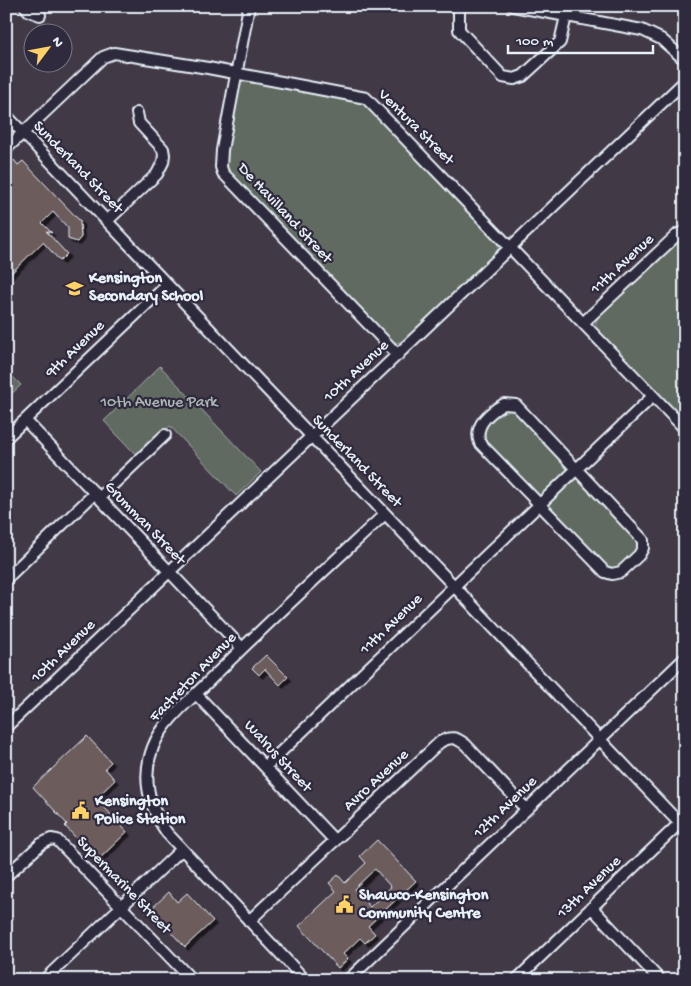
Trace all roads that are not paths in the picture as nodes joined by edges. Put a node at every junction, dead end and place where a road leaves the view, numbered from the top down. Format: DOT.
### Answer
graph roads {
  1 [pos="25,6"];
  2 [pos="248,6"];
  3 [pos="459,6"];
  4 [pos="513,6"];
  5 [pos="40,15"];
  6 [pos="566,16"];
  7 [pos="685,60"];
  8 [pos="237,73"];
  9 [pos="685,81"];
  10 [pos="137,113"];
  11 [pos="6,115"];
  12 [pos="22,132"];
  13 [pos="6,149"];
  14 [pos="107,221"];
  15 [pos="685,231"];
  16 [pos="510,247"];
  17 [pos="167,285"];
  18 [pos="583,322"];
  19 [pos="398,355"];
  20 [pos="653,396"];
  21 [pos="25,420"];
  22 [pos="685,429"];
  23 [pos="165,435"];
  24 [pos="311,436"];
  25 [pos="6,438"];
  26 [pos="578,469"];
  27 [pos="97,496"];
  28 [pos="540,504"];
  29 [pos="385,514"];
  30 [pos="169,571"];
  31 [pos="6,579"];
  32 [pos="454,586"];
  33 [pos="242,648"];
  34 [pos="685,658"];
  35 [pos="196,694"];
  36 [pos="6,727"];
  37 [pos="599,739"];
  38 [pos="265,767"];
  39 [pos="526,809"];
  40 [pos="683,824"];
  41 [pos="335,841"];
  42 [pos="182,849"];
  43 [pos="6,876"];
  44 [pos="122,906"];
  45 [pos="592,908"];
  46 [pos="250,921"];
  47 [pos="191,979"];
  48 [pos="44,980"];
  49 [pos="304,980"];
  50 [pos="348,980"];
  51 [pos="516,980"];
  52 [pos="660,980"];
  1 -- 5 [label="street"];
  2 -- 8 [label="street, De Havilland Street"];
  3 -- 6 [label="street"];
  4 -- 6 [label="street"];
  6 -- 7 [label="street"];
  8 -- 12 [label="street, Ventura Street"];
  8 -- 16 [label="street, Ventura Street"];
  8 -- 19 [label="street, De Havilland Street"];
  9 -- 16 [label="street, 10th Avenue"];
  10 -- 14 [label="street"];
  11 -- 12 [label="street, Sunderland Street"];
  12 -- 13 [label="street"];
  12 -- 14 [label="street, Sunderland Street"];
  14 -- 17 [label="street, Sunderland Street"];
  15 -- 18 [label="street, 11th Avenue"];
  16 -- 18 [label="street, Ventura Street"];
  16 -- 19 [label="street, 10th Avenue"];
  17 -- 21 [label="street, 9th Avenue"];
  17 -- 24 [label="street, Sunderland Street"];
  18 -- 20 [label="street, Ventura Street"];
  19 -- 24 [label="street, 10th Avenue"];
  20 -- 22 [label="street, Ventura Street"];
  20 -- 26 [label="street, 11th Avenue"];
  21 -- 25 [label="street, 9th Avenue"];
  21 -- 27 [label="street, Grumman Street"];
  23 -- 27 [label="street"];
  24 -- 29 [label="street, Sunderland Street"];
  24 -- 30 [label="street, 10th Avenue"];
  26 -- 28 [label="street, 11th Avenue"];
  26 -- 28 [label="street"];
  26 -- 28 [label="street"];
  27 -- 30 [label="street, Grumman Street"];
  27 -- 31 [label="street"];
  28 -- 32 [label="street, 11th Avenue"];
  29 -- 32 [label="street, Sunderland Street"];
  29 -- 33 [label="street, Factreton Avenue"];
  30 -- 33 [label="street, Grumman Street"];
  30 -- 36 [label="street, 10th Avenue"];
  32 -- 37 [label="street, Sunderland Street"];
  32 -- 38 [label="street, 11th Avenue"];
  33 -- 35 [label="street, Factreton Avenue"];
  34 -- 37 [label="street, 12th Avenue"];
  35 -- 38 [label="street, Walrus Street"];
  35 -- 42 [label="street, Factreton Avenue"];
  37 -- 39 [label="street, 12th Avenue"];
  37 -- 40 [label="street, Sunderland Street"];
  38 -- 41 [label="street, Walrus Street"];
  39 -- 41 [label="street, Avro Avenue"];
  39 -- 50 [label="street, 12th Avenue"];
  40 -- 45 [label="street, 13th Avenue"];
  41 -- 46 [label="street, Avro Avenue"];
  42 -- 44 [label="street"];
  42 -- 46 [label="street, Factreton Avenue"];
  43 -- 44 [label="street, Supermarine Street"];
  44 -- 47 [label="street, Supermarine Street"];
  44 -- 48 [label="street"];
  45 -- 51 [label="street, 13th Avenue"];
  45 -- 52 [label="street"];
  46 -- 49 [label="street, Factreton Avenue"];
}
